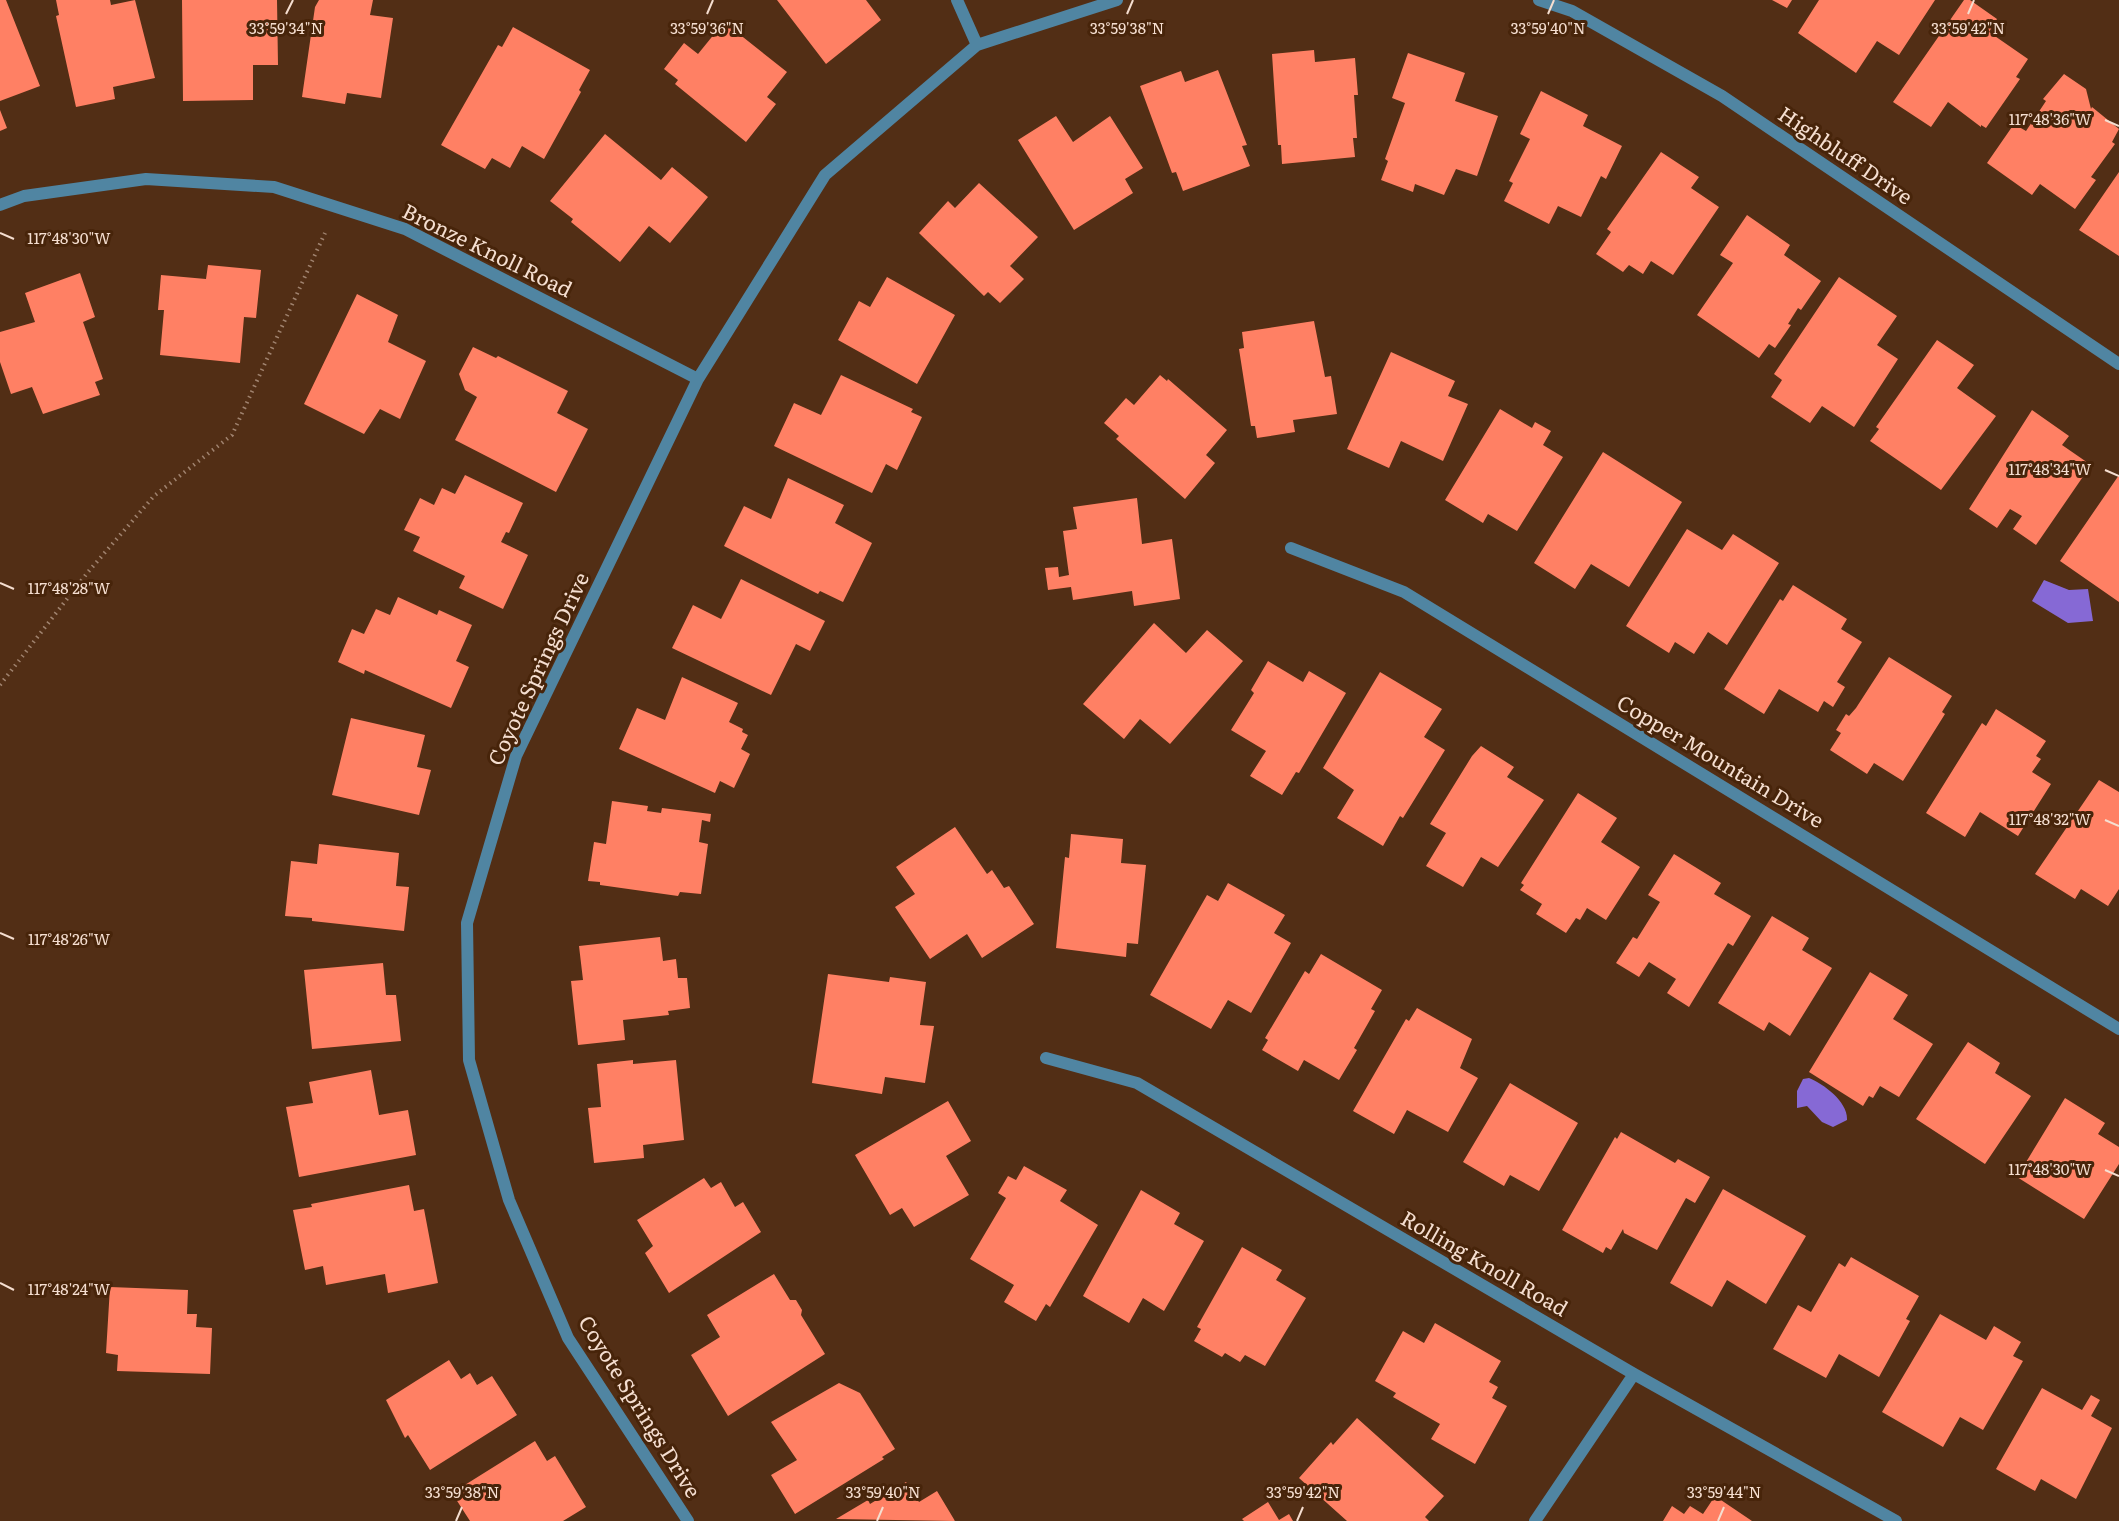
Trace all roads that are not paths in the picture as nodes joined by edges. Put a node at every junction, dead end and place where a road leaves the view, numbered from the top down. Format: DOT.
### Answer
graph roads {
  1 [pos="957,0"];
  2 [pos="1117,0"];
  3 [pos="1539,0"];
  4 [pos="977,45"];
  5 [pos="0,205"];
  6 [pos="2119,364"];
  7 [pos="698,379"];
  8 [pos="1292,548"];
  9 [pos="2119,1029"];
  10 [pos="1046,1058"];
  11 [pos="1634,1374"];
  12 [pos="688,1521"];
  13 [pos="1535,1521"];
  14 [pos="1896,1521"];
  1 -- 4 [label="street"];
  2 -- 4 [label="street"];
  3 -- 6 [label="street, Highbluff Drive"];
  4 -- 7 [label="street, Coyote Springs Drive"];
  5 -- 7 [label="street, Bronze Knoll Road"];
  7 -- 12 [label="street, Coyote Springs Drive"];
  8 -- 9 [label="street, Copper Mountain Drive"];
  10 -- 11 [label="street, Rolling Knoll Road"];
  11 -- 13 [label="street"];
  11 -- 14 [label="street, Rolling Knoll Road"];
}
